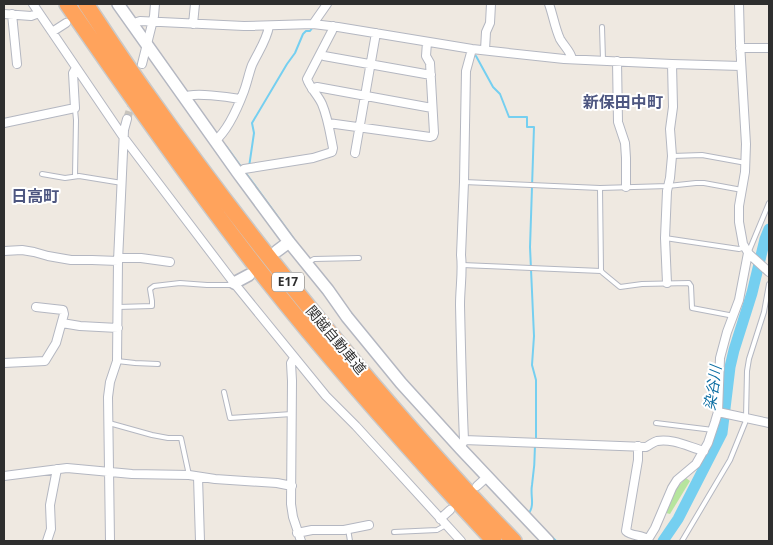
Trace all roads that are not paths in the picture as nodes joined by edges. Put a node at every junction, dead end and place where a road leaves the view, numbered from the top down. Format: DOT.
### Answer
graph roads {
  1 [pos="33,4"];
  2 [pos="68,4"];
  3 [pos="86,4"];
  4 [pos="118,4"];
  5 [pos="155,4"];
  6 [pos="195,4"];
  7 [pos="327,4"];
  8 [pos="491,4"];
  9 [pos="549,4"];
  10 [pos="739,4"];
  11 [pos="39,13"];
  12 [pos="8,14"];
  13 [pos="153,22"];
  14 [pos="66,23"];
  15 [pos="131,24"];
  16 [pos="193,24"];
  17 [pos="313,24"];
  18 [pos="269,26"];
  19 [pos="333,26"];
  20 [pos="602,27"];
  21 [pos="52,32"];
  22 [pos="376,33"];
  23 [pos="427,42"];
  24 [pos="147,46"];
  25 [pos="740,48"];
  26 [pos="769,48"];
  27 [pos="472,49"];
  28 [pos="485,50"];
  29 [pos="320,54"];
  30 [pos="572,59"];
  31 [pos="603,60"];
  32 [pos="618,61"];
  33 [pos="17,64"];
  34 [pos="142,64"];
  35 [pos="371,64"];
  36 [pos="672,64"];
  37 [pos="741,66"];
  38 [pos="76,68"];
  39 [pos="431,75"];
  40 [pos="312,89"];
  41 [pos="365,96"];
  42 [pos="184,97"];
  43 [pos="240,100"];
  44 [pos="75,108"];
  45 [pos="432,108"];
  46 [pos="127,120"];
  47 [pos="4,123"];
  48 [pos="328,123"];
  49 [pos="360,128"];
  50 [pos="124,138"];
  51 [pos="214,140"];
  52 [pos="355,153"];
  53 [pos="672,156"];
  54 [pos="746,163"];
  55 [pos="238,173"];
  56 [pos="42,174"];
  57 [pos="74,176"];
  58 [pos="464,182"];
  59 [pos="122,183"];
  60 [pos="668,186"];
  61 [pos="626,187"];
  62 [pos="600,188"];
  63 [pos="742,190"];
  64 [pos="769,203"];
  65 [pos="665,238"];
  66 [pos="289,242"];
  67 [pos="746,250"];
  68 [pos="4,251"];
  69 [pos="277,251"];
  70 [pos="359,258"];
  71 [pos="118,259"];
  72 [pos="170,262"];
  73 [pos="308,264"];
  74 [pos="462,265"];
  75 [pos="601,271"];
  76 [pos="769,272"];
  77 [pos="249,275"];
  78 [pos="234,283"];
  79 [pos="667,283"];
  80 [pos="769,284"];
  81 [pos="36,307"];
  82 [pos="118,307"];
  83 [pos="734,316"];
  84 [pos="62,323"];
  85 [pos="118,328"];
  86 [pos="294,358"];
  87 [pos="117,361"];
  88 [pos="4,363"];
  89 [pos="158,364"];
  90 [pos="224,392"];
  91 [pos="719,413"];
  92 [pos="292,414"];
  93 [pos="745,417"];
  94 [pos="108,423"];
  95 [pos="656,423"];
  96 [pos="769,423"];
  97 [pos="712,430"];
  98 [pos="463,445"];
  99 [pos="638,446"];
  100 [pos="704,451"];
  101 [pos="57,469"];
  102 [pos="108,471"];
  103 [pos="189,475"];
  104 [pos="4,476"];
  105 [pos="198,477"];
  106 [pos="487,477"];
  107 [pos="292,486"];
  108 [pos="477,486"];
  109 [pos="450,510"];
  110 [pos="440,519"];
  111 [pos="369,525"];
  112 [pos="446,525"];
  113 [pos="348,529"];
  114 [pos="394,532"];
  115 [pos="297,533"];
  116 [pos="47,541"];
  117 [pos="110,541"];
  118 [pos="200,541"];
  119 [pos="301,541"];
  120 [pos="350,541"];
  121 [pos="461,541"];
  122 [pos="494,541"];
  123 [pos="514,541"];
  124 [pos="548,541"];
  125 [pos="647,541"];
  126 [pos="682,541"];
  1 -- 11 [label="street"];
  2 -- 122 [label="highway, 関越自動車道 / E17"];
  3 -- 123 [label="highway, 関越自動車道 / E17"];
  4 -- 15 [label="street"];
  5 -- 13 [label="street"];
  6 -- 16 [label="street"];
  7 -- 17 [label="street"];
  8 -- 28 [label="street"];
  9 -- 30 [label="street"];
  10 -- 25 [label="street"];
  11 -- 12 [label="street"];
  11 -- 21 [label="street"];
  12 -- 33 [label="street"];
  13 -- 15 [label="street"];
  13 -- 16 [label="street"];
  13 -- 24 [label="street"];
  14 -- 21 [label="street"];
  15 -- 24 [label="street"];
  16 -- 18 [label="street"];
  17 -- 18 [label="street"];
  17 -- 19 [label="street"];
  18 -- 43 [label="street"];
  19 -- 22 [label="street"];
  19 -- 29 [label="street"];
  20 -- 31 [label="lane"];
  21 -- 38 [label="street"];
  22 -- 23 [label="street"];
  22 -- 35 [label="street"];
  23 -- 27 [label="street"];
  23 -- 39 [label="street"];
  24 -- 34 [label="street"];
  24 -- 42 [label="street"];
  25 -- 26 [label="street"];
  25 -- 37 [label="street"];
  27 -- 28 [label="street"];
  27 -- 58 [label="street"];
  28 -- 30 [label="street"];
  29 -- 35 [label="street"];
  29 -- 40 [label="street"];
  30 -- 31 [label="street"];
  31 -- 32 [label="street"];
  32 -- 36 [label="street"];
  32 -- 61 [label="street"];
  35 -- 39 [label="street"];
  35 -- 41 [label="street"];
  36 -- 37 [label="street"];
  36 -- 53 [label="street"];
  37 -- 54 [label="street"];
  38 -- 44 [label="street"];
  38 -- 50 [label="street"];
  39 -- 45 [label="street"];
  40 -- 41 [label="street"];
  40 -- 48 [label="street"];
  41 -- 45 [label="street"];
  41 -- 49 [label="street"];
  42 -- 43 [label="street"];
  42 -- 51 [label="street"];
  43 -- 51 [label="street"];
  44 -- 47 [label="street"];
  44 -- 57 [label="lane"];
  45 -- 49 [label="street"];
  46 -- 50 [label="street"];
  48 -- 49 [label="street"];
  48 -- 55 [label="street"];
  49 -- 52 [label="street"];
  50 -- 59 [label="street"];
  50 -- 78 [label="street"];
  51 -- 55 [label="street"];
  53 -- 54 [label="lane"];
  53 -- 60 [label="street"];
  54 -- 63 [label="street"];
  55 -- 66 [label="street"];
  56 -- 57 [label="lane"];
  57 -- 59 [label="lane"];
  58 -- 62 [label="lane"];
  58 -- 74 [label="street"];
  59 -- 71 [label="street"];
  60 -- 61 [label="lane"];
  60 -- 63 [label="lane"];
  60 -- 65 [label="street"];
  61 -- 62 [label="lane"];
  62 -- 75 [label="lane"];
  63 -- 67 [label="street"];
  64 -- 67 [label="lane"];
  65 -- 67 [label="lane"];
  65 -- 79 [label="street"];
  66 -- 69 [label="street"];
  66 -- 73 [label="street"];
  67 -- 76 [label="street"];
  67 -- 83 [label="street"];
  68 -- 71 [label="street"];
  70 -- 73 [label="lane"];
  71 -- 72 [label="street"];
  71 -- 82 [label="street"];
  73 -- 98 [label="street"];
  74 -- 75 [label="lane"];
  74 -- 98 [label="street"];
  75 -- 79 [label="lane"];
  77 -- 78 [label="street"];
  78 -- 82 [label="lane"];
  78 -- 86 [label="street"];
  79 -- 83 [label="lane"];
  80 -- 93 [label="lane"];
  81 -- 84 [label="street"];
  82 -- 85 [label="street"];
  83 -- 91 [label="street"];
  84 -- 85 [label="street"];
  84 -- 88 [label="street"];
  85 -- 87 [label="street"];
  86 -- 92 [label="street"];
  86 -- 110 [label="street"];
  87 -- 89 [label="lane"];
  87 -- 94 [label="street"];
  90 -- 92 [label="lane"];
  91 -- 93 [label="street"];
  91 -- 97 [label="street"];
  92 -- 107 [label="street"];
  93 -- 96 [label="street"];
  93 -- 126 [label="lane"];
  94 -- 102 [label="street"];
  94 -- 103 [label="lane"];
  95 -- 97 [label="lane"];
  97 -- 100 [label="street"];
  98 -- 99 [label="street"];
  98 -- 106 [label="street"];
  99 -- 100 [label="street"];
  99 -- 125 [label="street"];
  100 -- 125 [label="street"];
  101 -- 102 [label="street"];
  101 -- 104 [label="street"];
  101 -- 116 [label="street"];
  102 -- 103 [label="street"];
  102 -- 117 [label="street"];
  103 -- 105 [label="street"];
  105 -- 107 [label="street"];
  105 -- 118 [label="street"];
  106 -- 108 [label="street"];
  106 -- 124 [label="street"];
  107 -- 115 [label="street"];
  109 -- 110 [label="street"];
  110 -- 112 [label="street"];
  111 -- 113 [label="street"];
  112 -- 114 [label="lane"];
  112 -- 121 [label="street"];
  113 -- 115 [label="street"];
  113 -- 120 [label="lane"];
  115 -- 119 [label="street"];
}
